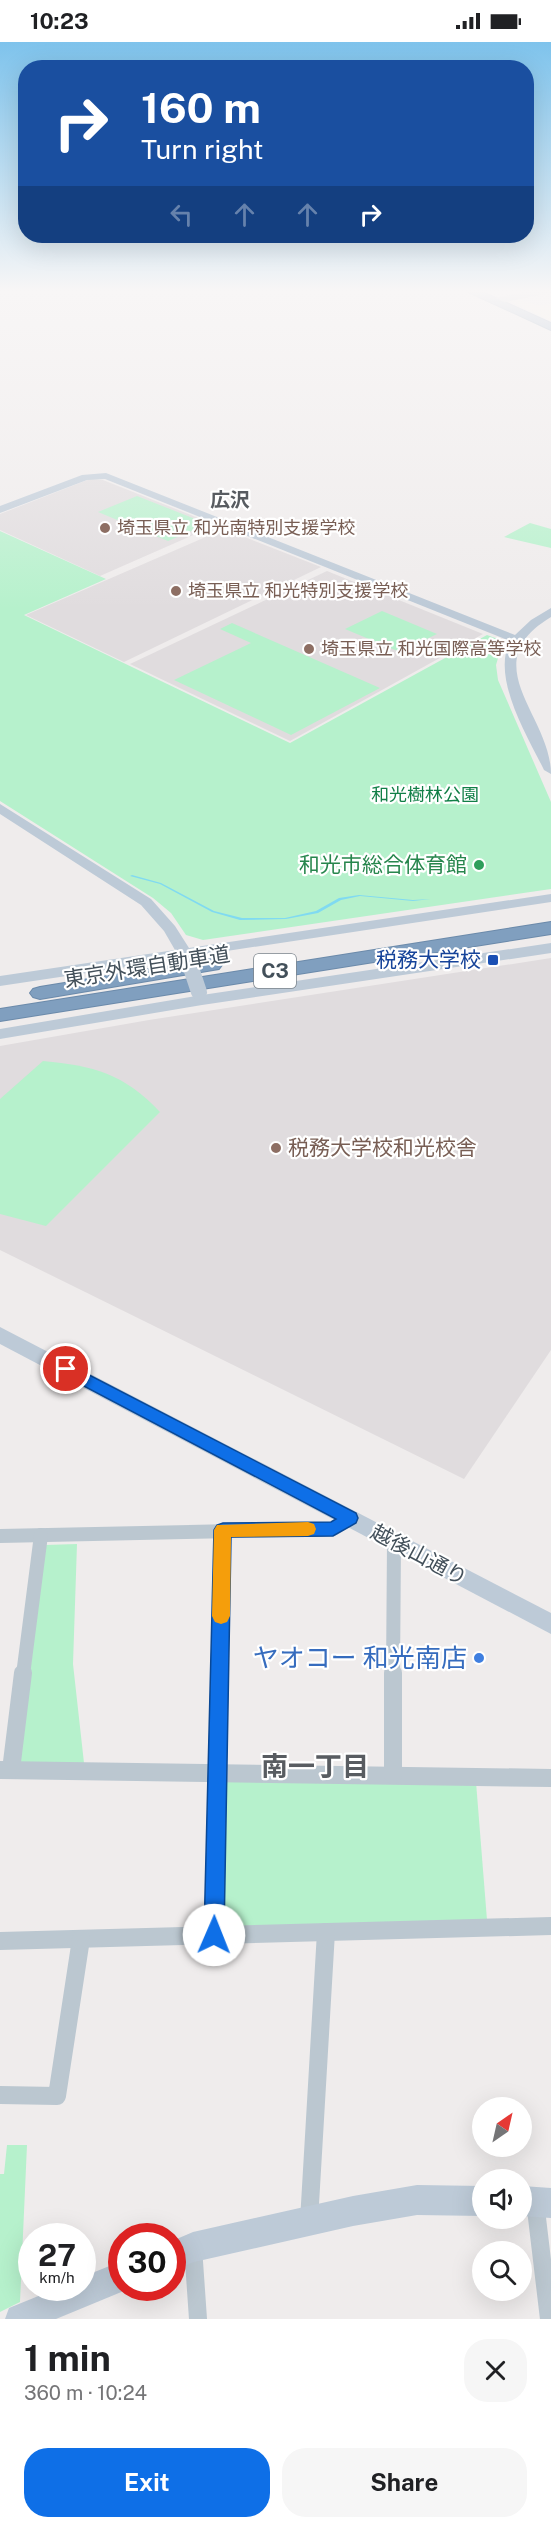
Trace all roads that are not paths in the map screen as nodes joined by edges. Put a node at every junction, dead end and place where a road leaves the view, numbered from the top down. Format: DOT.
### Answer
graph roads {
  1 [pos="0,510"];
  2 [pos="551,612"];
  3 [pos="517,640"];
  4 [pos="545,744"];
  5 [pos="551,771"];
  6 [pos="0,808"];
  7 [pos="551,898"];
  8 [pos="551,914"];
  9 [pos="551,928"];
  10 [pos="551,948"];
  11 [pos="186,956"];
  12 [pos="0,981"];
  13 [pos="201,996"];
  14 [pos="0,1000"];
  15 [pos="0,1015"];
  16 [pos="0,1034"];
  17 [pos="0,1335"];
  18 [pos="350,1518"];
  19 [pos="223,1530"];
  20 [pos="41,1535"];
  21 [pos="0,1536"];
  22 [pos="394,1542"];
  23 [pos="551,1624"];
  24 [pos="6,1770"];
  25 [pos="218,1773"];
  26 [pos="393,1775"];
  27 [pos="551,1778"];
  28 [pos="551,1926"];
  29 [pos="327,1932"];
  30 [pos="214,1935"];
  31 [pos="81,1938"];
  32 [pos="0,1941"];
  33 [pos="0,2095"];
  34 [pos="472,2201"];
  35 [pos="536,2202"];
  36 [pos="309,2221"];
  37 [pos="186,2251"];
  38 [pos="186,2265"];
  39 [pos="108,2282"];
  40 [pos="20,2319"];
  41 [pos="198,2319"];
  42 [pos="549,2319"];
  1 -- 3 [label="street"];
  2 -- 3 [label="street"];
  3 -- 4 [label="street"];
  4 -- 5 [label="street"];
  6 -- 11 [label="street"];
  7 -- 11 [label="street"];
  8 -- 14 [label="highway, 東京外環自動車道 / C3"];
  9 -- 15 [label="highway, 東京外環自動車道 / C3"];
  10 -- 13 [label="street"];
  11 -- 12 [label="street"];
  11 -- 13 [label="street, bridge"];
  13 -- 16 [label="street"];
  17 -- 18 [label="street, 越後山通り"];
  18 -- 19 [label="street"];
  18 -- 22 [label="street, 越後山通り"];
  19 -- 20 [label="street"];
  19 -- 25 [label="street"];
  20 -- 21 [label="street"];
  20 -- 24 [label="street"];
  22 -- 23 [label="street, 越後山通り"];
  22 -- 26 [label="street"];
  24 -- 25 [label="street"];
  25 -- 26 [label="street"];
  25 -- 30 [label="street"];
  26 -- 27 [label="street"];
  28 -- 29 [label="street"];
  29 -- 30 [label="street"];
  29 -- 36 [label="street"];
  30 -- 31 [label="street"];
  31 -- 32 [label="street"];
  31 -- 33 [label="street"];
  34 -- 36 [label="street"];
  35 -- 42 [label="street"];
  36 -- 37 [label="street"];
  38 -- 41 [label="street"];
  39 -- 40 [label="street"];
}
